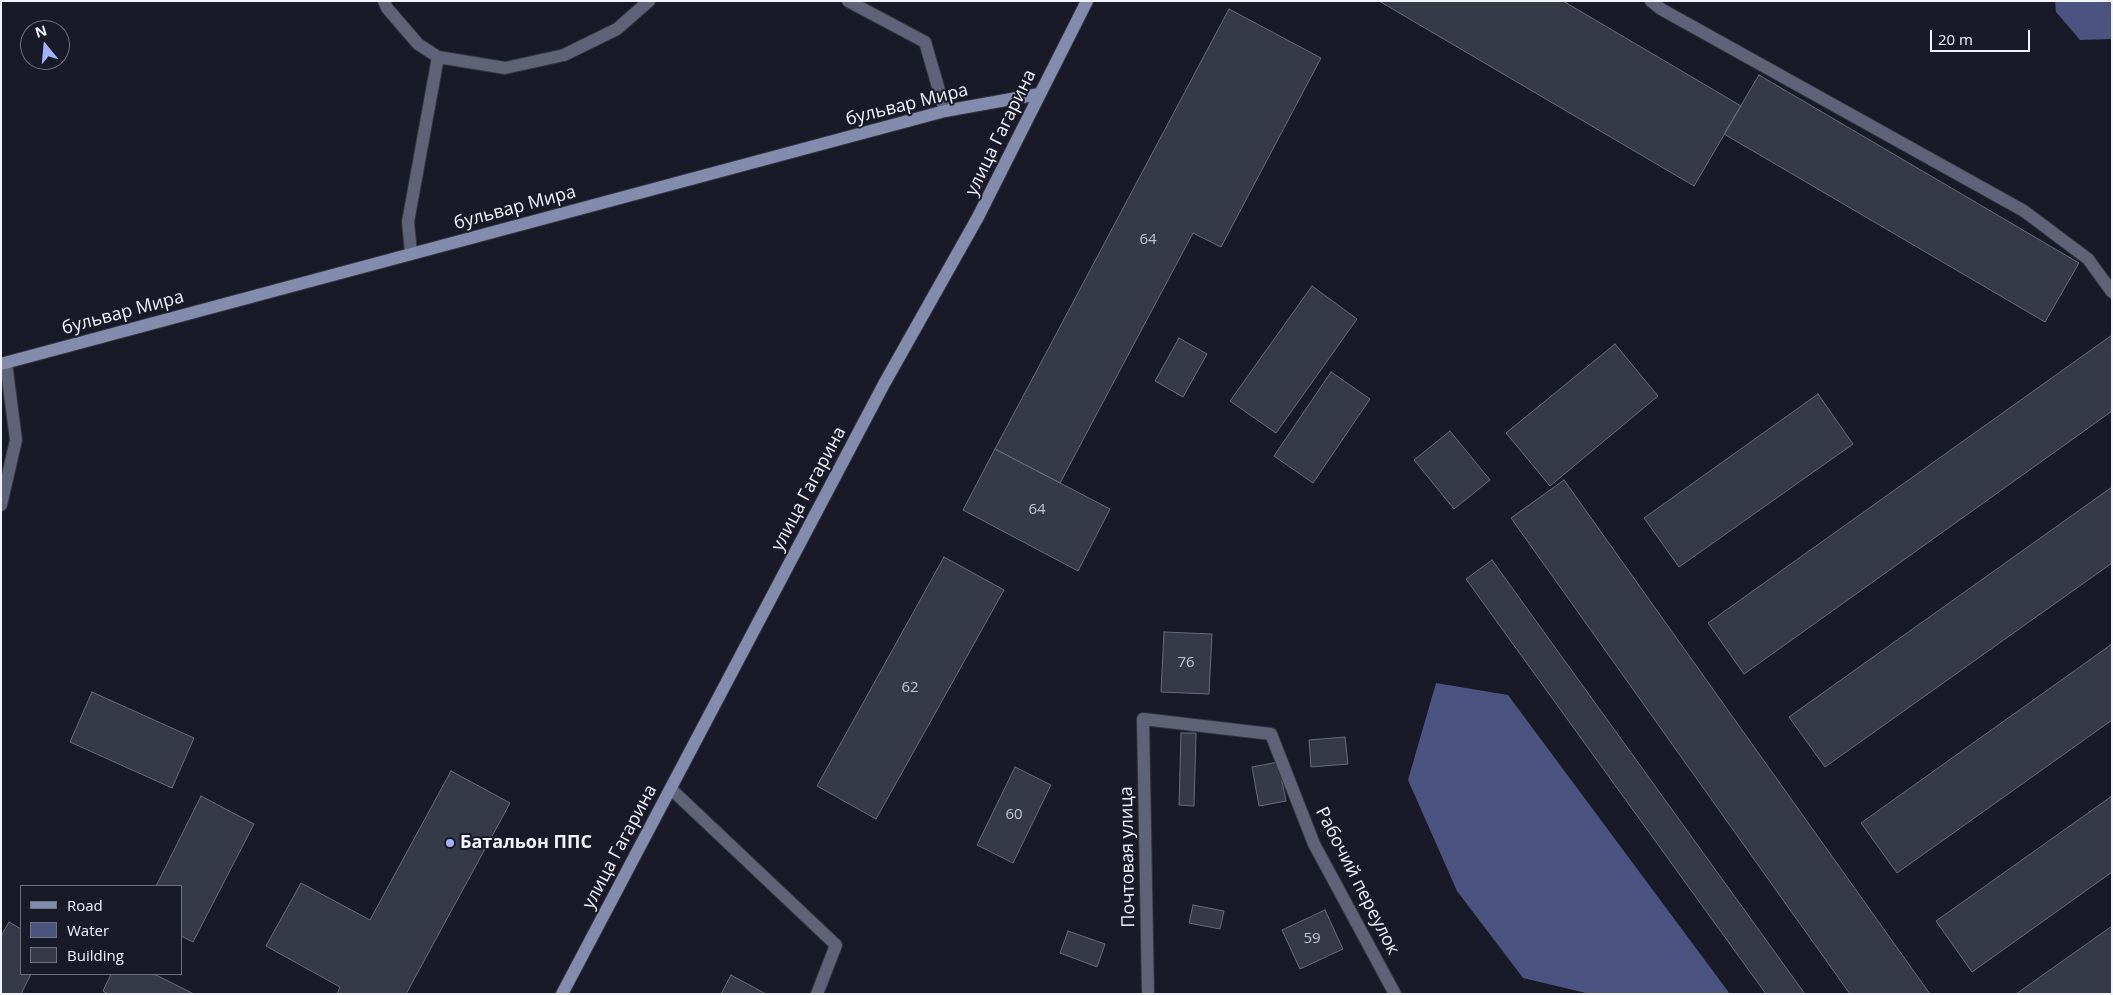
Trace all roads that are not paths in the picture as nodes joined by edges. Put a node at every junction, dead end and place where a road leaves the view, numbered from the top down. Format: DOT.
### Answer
graph roads {
  1 [pos="384,1"];
  2 [pos="649,1"];
  3 [pos="848,1"];
  4 [pos="1087,1"];
  5 [pos="1673,1"];
  6 [pos="1656,5"];
  7 [pos="438,57"];
  8 [pos="1039,94"];
  9 [pos="945,111"];
  10 [pos="412,252"];
  11 [pos="2112,292"];
  12 [pos="4,363"];
  13 [pos="1,505"];
  14 [pos="1143,719"];
  15 [pos="671,789"];
  16 [pos="562,994"];
  17 [pos="817,994"];
  18 [pos="1148,994"];
  19 [pos="1396,994"];
  1 -- 7 [label="street"];
  2 -- 7 [label="street"];
  3 -- 9 [label="street"];
  4 -- 8 [label="main road, улица Гагарина"];
  5 -- 6 [label="street"];
  6 -- 11 [label="street"];
  7 -- 10 [label="street"];
  8 -- 9 [label="main road, бульвар Мира"];
  8 -- 15 [label="main road, улица Гагарина"];
  9 -- 10 [label="main road, бульвар Мира"];
  10 -- 12 [label="main road, бульвар Мира"];
  12 -- 13 [label="street"];
  14 -- 18 [label="street, Почтовая улица"];
  14 -- 19 [label="street, Рабочий переулок"];
  15 -- 16 [label="main road, улица Гагарина"];
  15 -- 17 [label="street"];
}
